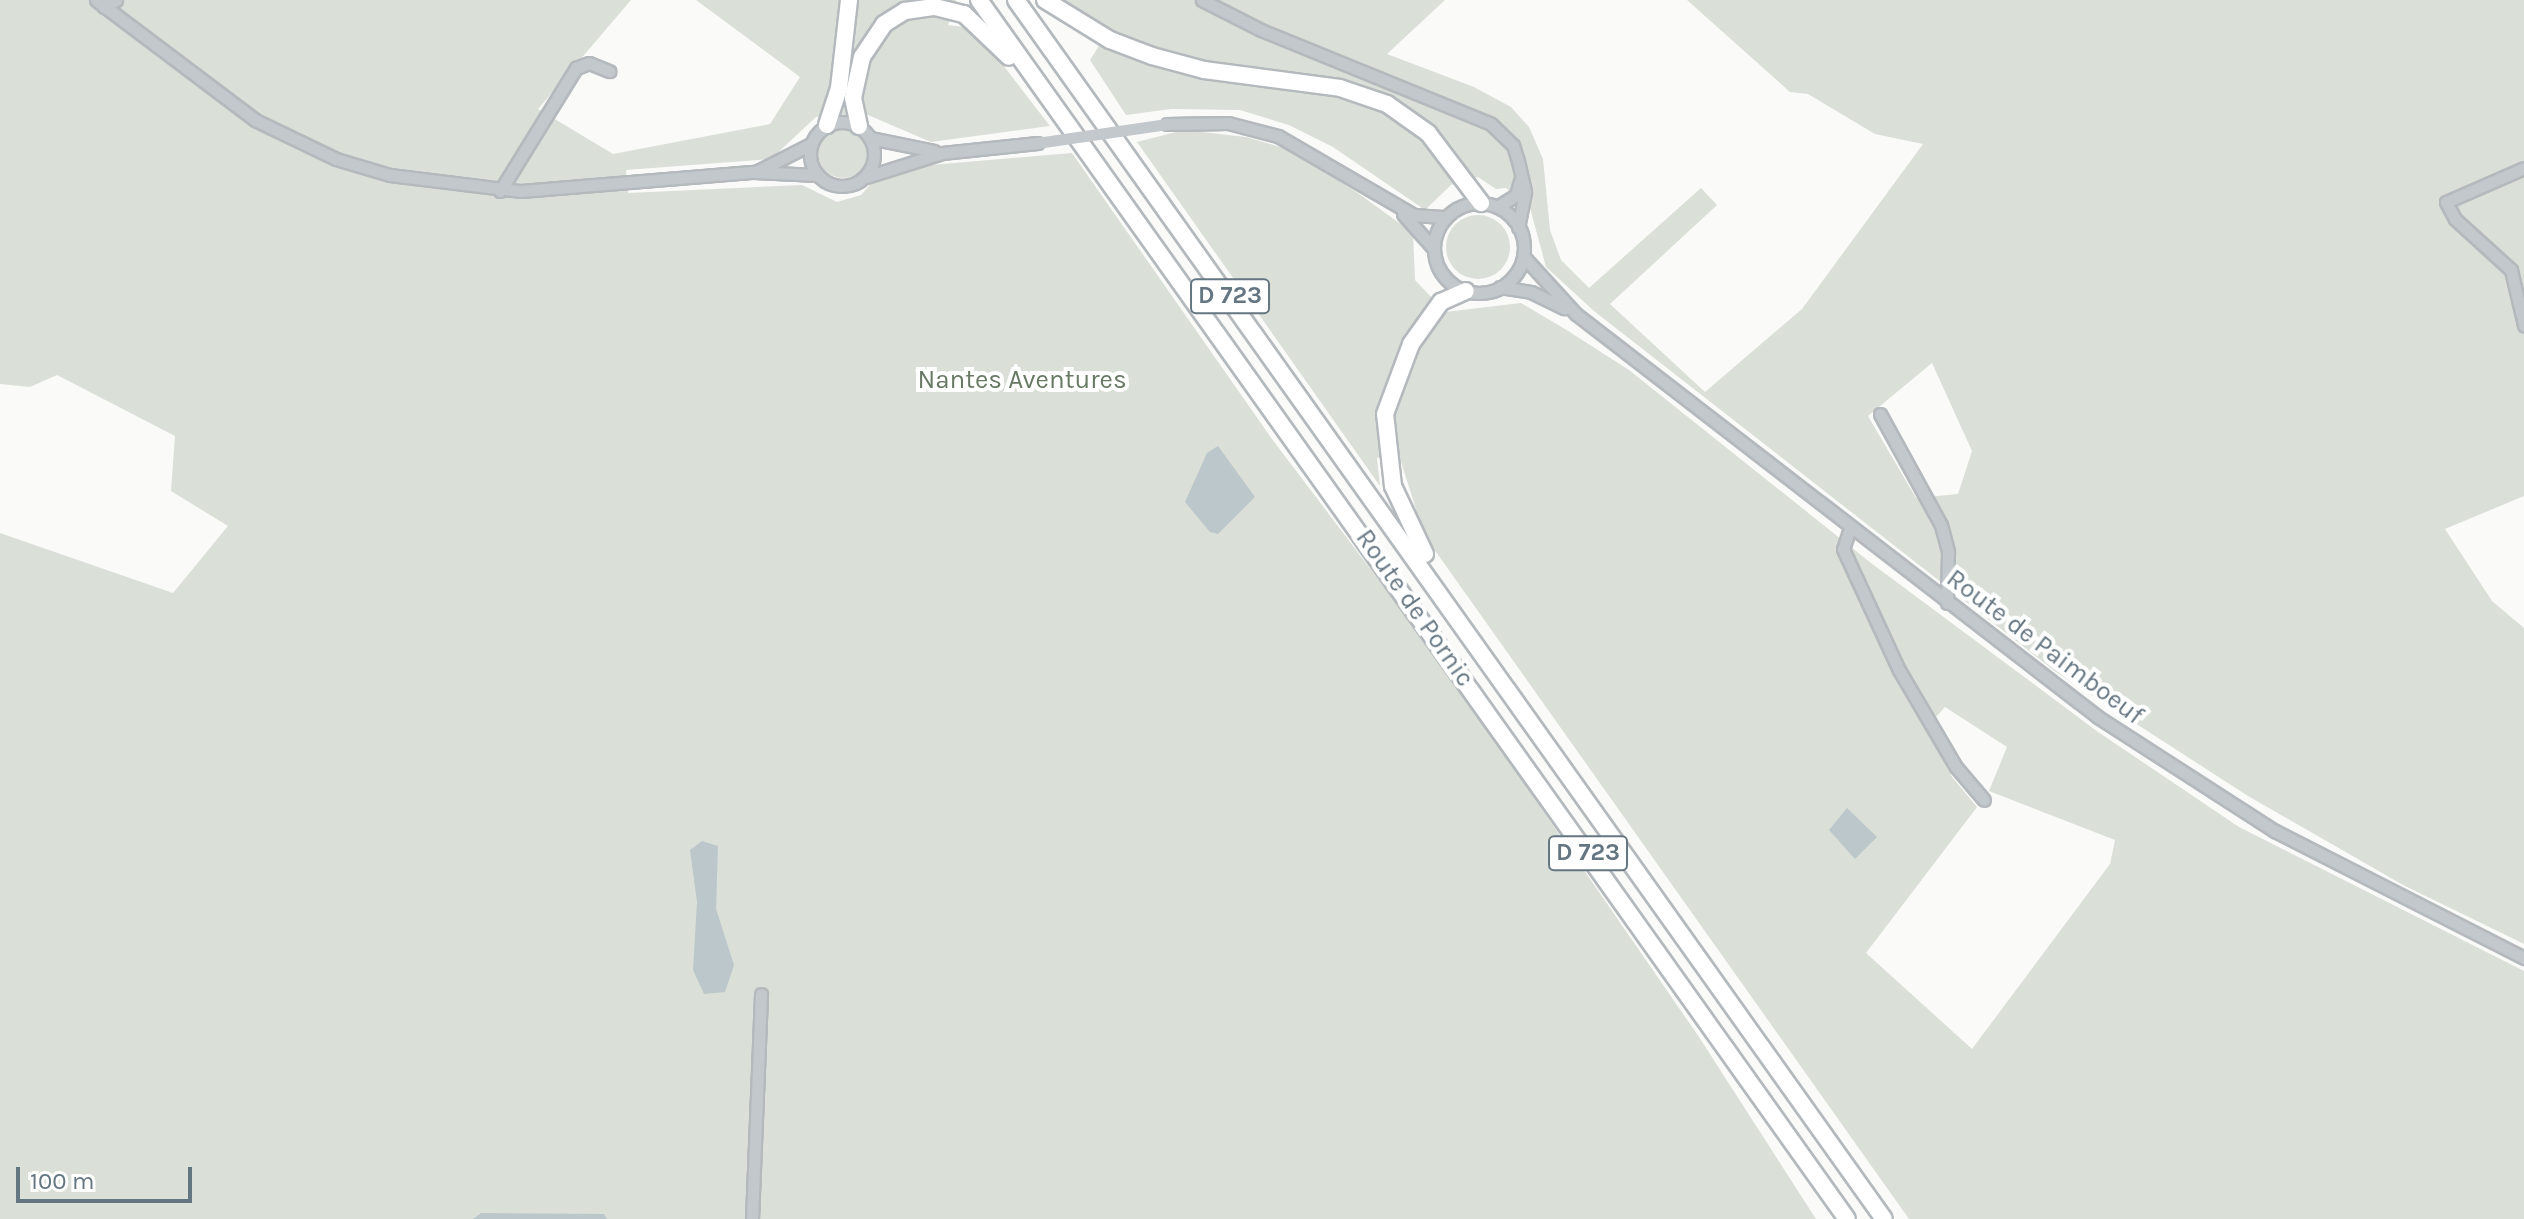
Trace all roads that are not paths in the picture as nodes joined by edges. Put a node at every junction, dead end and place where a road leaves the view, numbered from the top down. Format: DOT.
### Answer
graph roads {
  1 [pos="116,0"];
  2 [pos="849,0"];
  3 [pos="979,0"];
  4 [pos="1016,0"];
  5 [pos="1045,0"];
  6 [pos="1202,0"];
  7 [pos="100,4"];
  8 [pos="609,71"];
  9 [pos="1070,123"];
  10 [pos="827,125"];
  11 [pos="864,132"];
  12 [pos="811,144"];
  13 [pos="942,153"];
  14 [pos="2524,168"];
  15 [pos="754,172"];
  16 [pos="817,175"];
  17 [pos="1521,176"];
  18 [pos="865,177"];
  19 [pos="500,191"];
  20 [pos="1388,201"];
  21 [pos="1489,205"];
  22 [pos="1446,217"];
  23 [pos="1518,227"];
  24 [pos="1434,250"];
  25 [pos="1523,256"];
  26 [pos="1500,287"];
  27 [pos="1466,291"];
  28 [pos="1576,314"];
  29 [pos="2524,325"];
  30 [pos="1880,414"];
  31 [pos="1850,528"];
  32 [pos="1441,594"];
  33 [pos="1947,603"];
  34 [pos="1984,800"];
  35 [pos="2524,958"];
  36 [pos="761,994"];
  37 [pos="752,1219"];
  38 [pos="1847,1219"];
  39 [pos="1884,1219"];
  1 -- 7 [label="street"];
  2 -- 10 [label="highway"];
  3 -- 9 [label="highway, Route de Pornic / D 723"];
  4 -- 32 [label="highway, Route de Pornic / D 723"];
  5 -- 21 [label="highway"];
  6 -- 17 [label="street"];
  7 -- 19 [label="street"];
  8 -- 19 [label="street"];
  9 -- 11 [label="highway"];
  9 -- 38 [label="highway, Route de Pornic / D 723"];
  10 -- 11 [label="street"];
  10 -- 12 [label="street"];
  11 -- 13 [label="street"];
  11 -- 18 [label="street"];
  12 -- 15 [label="street"];
  12 -- 16 [label="street"];
  13 -- 18 [label="street"];
  13 -- 20 [label="street, bridge"];
  14 -- 29 [label="street"];
  15 -- 16 [label="street"];
  15 -- 19 [label="street"];
  16 -- 18 [label="street"];
  17 -- 21 [label="street"];
  17 -- 23 [label="street"];
  20 -- 22 [label="street"];
  20 -- 24 [label="street"];
  21 -- 22 [label="street"];
  21 -- 23 [label="street"];
  22 -- 24 [label="street"];
  23 -- 25 [label="street"];
  24 -- 27 [label="street"];
  25 -- 26 [label="street"];
  25 -- 28 [label="street, Route de Paimboeuf"];
  26 -- 27 [label="street"];
  26 -- 28 [label="street, Route de Paimboeuf"];
  27 -- 32 [label="highway"];
  28 -- 31 [label="street, Route de Paimboeuf"];
  30 -- 33 [label="street"];
  31 -- 33 [label="street, Route de Paimboeuf"];
  31 -- 34 [label="street"];
  32 -- 39 [label="highway, Route de Pornic / D 723"];
  33 -- 35 [label="street, Route de Paimboeuf"];
  36 -- 37 [label="street"];
}
